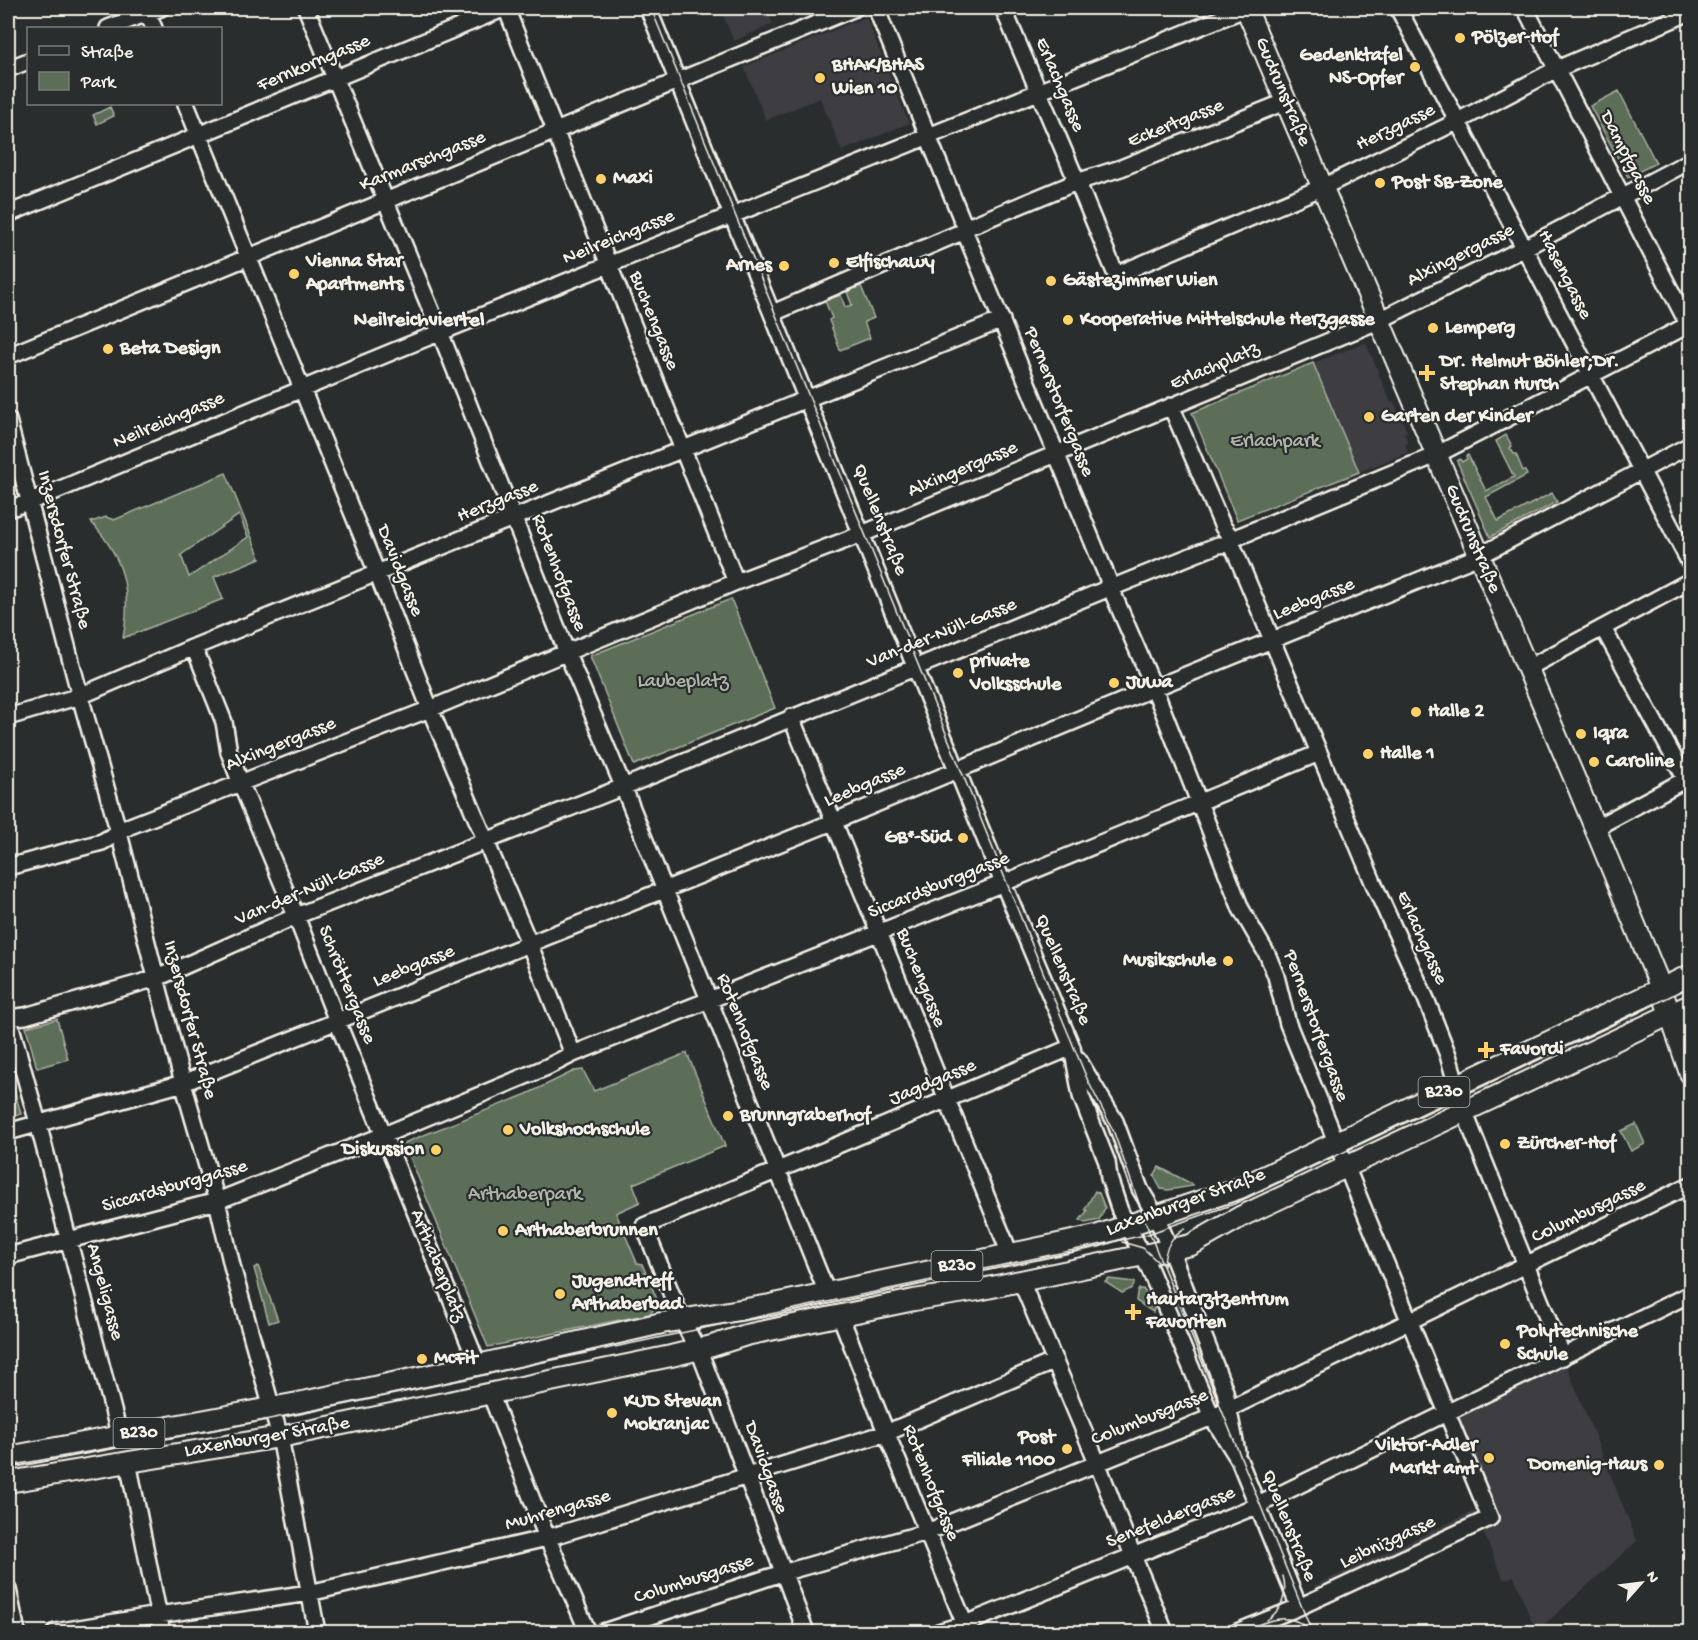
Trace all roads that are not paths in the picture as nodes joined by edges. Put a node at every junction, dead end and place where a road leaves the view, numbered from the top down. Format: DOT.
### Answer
graph roads {
  1 [pos="306,8"];
  2 [pos="505,8"];
  3 [pos="648,8"];
  4 [pos="855,8"];
  5 [pos="876,8"];
  6 [pos="1004,8"];
  7 [pos="1246,8"];
  8 [pos="1398,8"];
  9 [pos="1525,8"];
  10 [pos="151,9"];
  11 [pos="1690,12"];
  12 [pos="110,27"];
  13 [pos="154,27"];
  14 [pos="27,61"];
  15 [pos="8,69"];
  16 [pos="1557,69"];
  17 [pos="336,78"];
  18 [pos="677,80"];
  19 [pos="1039,91"];
  20 [pos="1287,101"];
  21 [pos="186,105"];
  22 [pos="1458,121"];
  23 [pos="556,131"];
  24 [pos="200,135"];
  25 [pos="927,136"];
  26 [pos="1690,161"];
  27 [pos="1078,181"];
  28 [pos="1323,187"];
  29 [pos="1623,196"];
  30 [pos="386,199"];
  31 [pos="8,214"];
  32 [pos="732,214"];
  33 [pos="965,230"];
  34 [pos="1526,247"];
  35 [pos="250,255"];
  36 [pos="608,265"];
  37 [pos="1116,275"];
  38 [pos="773,312"];
  39 [pos="1002,320"];
  40 [pos="1378,321"];
  41 [pos="1690,326"];
  42 [pos="440,332"];
  43 [pos="8,356"];
  44 [pos="1591,375"];
  45 [pos="301,389"];
  46 [pos="807,398"];
  47 [pos="1171,406"];
  48 [pos="8,420"];
  49 [pos="1690,445"];
  50 [pos="682,450"];
  51 [pos="1056,454"];
  52 [pos="1436,455"];
  53 [pos="1641,471"];
  54 [pos="29,502"];
  55 [pos="8,509"];
  56 [pos="514,518"];
  57 [pos="862,534"];
  58 [pos="1227,544"];
  59 [pos="1479,556"];
  60 [pos="1690,563"];
  61 [pos="377,573"];
  62 [pos="1690,581"];
  63 [pos="736,582"];
  64 [pos="1110,589"];
  65 [pos="1603,628"];
  66 [pos="1271,640"];
  67 [pos="194,647"];
  68 [pos="567,653"];
  69 [pos="916,668"];
  70 [pos="1528,668"];
  71 [pos="1154,688"];
  72 [pos="80,696"];
  73 [pos="430,708"];
  74 [pos="8,717"];
  75 [pos="791,717"];
  76 [pos="1318,753"];
  77 [pos="957,769"];
  78 [pos="1689,781"];
  79 [pos="241,784"];
  80 [pos="623,786"];
  81 [pos="1198,803"];
  82 [pos="835,821"];
  83 [pos="1595,828"];
  84 [pos="119,833"];
  85 [pos="484,841"];
  86 [pos="8,867"];
  87 [pos="1003,883"];
  88 [pos="664,891"];
  89 [pos="296,916"];
  90 [pos="879,933"];
  91 [pos="529,943"];
  92 [pos="1690,975"];
  93 [pos="157,978"];
  94 [pos="1661,988"];
  95 [pos="709,1001"];
  96 [pos="1690,1005"];
  97 [pos="1671,1014"];
  98 [pos="8,1017"];
  99 [pos="337,1021"];
  100 [pos="1072,1048"];
  101 [pos="573,1054"];
  102 [pos="1690,1073"];
  103 [pos="183,1083"];
  104 [pos="1457,1085"];
  105 [pos="948,1100"];
  106 [pos="1464,1110"];
  107 [pos="38,1123"];
  108 [pos="8,1132"];
  109 [pos="384,1136"];
  110 [pos="1336,1143"];
  111 [pos="1346,1167"];
  112 [pos="778,1170"];
  113 [pos="1690,1185"];
  114 [pos="217,1201"];
  115 [pos="1156,1216"];
  116 [pos="1128,1227"];
  117 [pos="69,1239"];
  118 [pos="1170,1249"];
  119 [pos="1010,1254"];
  120 [pos="8,1256"];
  121 [pos="1142,1256"];
  122 [pos="1527,1265"];
  123 [pos="1021,1281"];
  124 [pos="827,1293"];
  125 [pos="1690,1294"];
  126 [pos="840,1315"];
  127 [pos="682,1320"];
  128 [pos="1410,1320"];
  129 [pos="698,1349"];
  130 [pos="1563,1357"];
  131 [pos="1055,1361"];
  132 [pos="478,1365"];
  133 [pos="490,1393"];
  134 [pos="271,1408"];
  135 [pos="1229,1408"];
  136 [pos="1447,1412"];
  137 [pos="1212,1417"];
  138 [pos="886,1433"];
  139 [pos="120,1437"];
  140 [pos="280,1437"];
  141 [pos="8,1457"];
  142 [pos="1239,1460"];
  143 [pos="128,1462"];
  144 [pos="1097,1462"];
  145 [pos="746,1476"];
  146 [pos="8,1482"];
  147 [pos="1257,1506"];
  148 [pos="1490,1518"];
  149 [pos="927,1532"];
  150 [pos="547,1538"];
  151 [pos="1132,1556"];
  152 [pos="782,1573"];
  153 [pos="8,1589"];
  154 [pos="309,1593"];
  155 [pos="1299,1607"];
  156 [pos="158,1614"];
  157 [pos="967,1628"];
  158 [pos="17,1632"];
  159 [pos="55,1632"];
  160 [pos="162,1632"];
  161 [pos="317,1632"];
  162 [pos="588,1632"];
  163 [pos="603,1632"];
  164 [pos="806,1632"];
  165 [pos="938,1632"];
  166 [pos="1165,1632"];
  167 [pos="1237,1632"];
  1 -- 17 [label="street, Rotenhofgasse"];
  2 -- 17 [label="street, Fernkorngasse"];
  2 -- 23 [label="street, Buchengasse"];
  3 -- 18 [label="street, Quellenstraße"];
  4 -- 18 [label="street, Karmarschgasse"];
  5 -- 25 [label="street, Pernerstorfergasse"];
  6 -- 19 [label="street, Erlachgasse"];
  7 -- 19 [label="street, Neilreichgasse"];
  7 -- 20 [label="main road, Gudrunstraße"];
  8 -- 22 [label="street, Hasengasse"];
  9 -- 16 [label="street, Dampfgasse"];
  10 -- 12 [label="street"];
  10 -- 13 [label="street"];
  11 -- 16 [label="street, Herzgasse"];
  14 -- 15 [label="street"];
  16 -- 22 [label="street, Herzgasse"];
  16 -- 29 [label="street, Dampfgasse"];
  17 -- 24 [label="street, Fernkorngasse"];
  17 -- 30 [label="street, Rotenhofgasse"];
  18 -- 23 [label="street, Karmarschgasse"];
  18 -- 32 [label="street, Quellenstraße"];
  19 -- 25 [label="street, Neilreichgasse"];
  19 -- 27 [label="street, Erlachgasse"];
  20 -- 27 [label="street, Eckertgasse"];
  20 -- 28 [label="main road, Gudrunstraße"];
  21 -- 24 [label="street, Davidgasse"];
  22 -- 28 [label="street, Herzgasse"];
  22 -- 34 [label="street, Hasengasse"];
  23 -- 30 [label="street, Karmarschgasse"];
  23 -- 36 [label="street, Buchengasse"];
  24 -- 31 [label="street, Fernkorngasse"];
  24 -- 35 [label="street, Davidgasse"];
  25 -- 32 [label="street, Neilreichgasse"];
  25 -- 33 [label="street, Pernerstorfergasse"];
  26 -- 29 [label="street, Alxingergasse"];
  27 -- 33 [label="street, Eckertgasse"];
  27 -- 37 [label="street, Erlachgasse"];
  28 -- 37 [label="street, Herzgasse"];
  28 -- 40 [label="main road, Gudrunstraße"];
  29 -- 34 [label="street, Alxingergasse"];
  29 -- 41 [label="street, Dampfgasse"];
  30 -- 35 [label="street, Karmarschgasse"];
  30 -- 42 [label="street, Rotenhofgasse"];
  32 -- 36 [label="street, Neilreichgasse"];
  32 -- 38 [label="street, Quellenstraße"];
  33 -- 38 [label="street, Eckertgasse"];
  33 -- 39 [label="street, Pernerstorfergasse"];
  34 -- 40 [label="street, Alxingergasse"];
  34 -- 44 [label="street, Hasengasse"];
  35 -- 43 [label="street, Karmarschgasse"];
  35 -- 45 [label="street, Davidgasse"];
  36 -- 42 [label="street, Neilreichgasse"];
  36 -- 50 [label="street, Buchengasse"];
  38 -- 46 [label="street, Quellenstraße"];
  39 -- 46 [label="street, Herzgasse"];
  39 -- 51 [label="street, Pernerstorfergasse"];
  40 -- 47 [label="street, Erlachplatz"];
  40 -- 52 [label="main road, Gudrunstraße"];
  41 -- 44 [label="street"];
  42 -- 45 [label="street, Neilreichgasse"];
  42 -- 56 [label="street, Rotenhofgasse"];
  44 -- 52 [label="street"];
  44 -- 53 [label="street, Hasengasse"];
  45 -- 54 [label="street, Neilreichgasse"];
  45 -- 61 [label="street, Davidgasse"];
  46 -- 50 [label="street, Herzgasse"];
  46 -- 57 [label="street, Quellenstraße"];
  47 -- 51 [label="street, Alxingergasse"];
  47 -- 52 [label="street, Erlachplatz"];
  48 -- 54 [label="street, Inzersdorfer Straße"];
  49 -- 53 [label="street, Leebgasse"];
  50 -- 56 [label="street, Herzgasse"];
  50 -- 63 [label="street, Buchengasse"];
  51 -- 57 [label="street, Alxingergasse"];
  51 -- 64 [label="street, Pernerstorfergasse"];
  52 -- 59 [label="main road, Gudrunstraße"];
  53 -- 59 [label="street, Leebgasse"];
  53 -- 60 [label="street, Hasengasse"];
  54 -- 55 [label="street, Neilreichgasse"];
  54 -- 72 [label="street, Inzersdorfer Straße"];
  56 -- 61 [label="street, Herzgasse"];
  56 -- 68 [label="street, Rotenhofgasse"];
  57 -- 63 [label="street, Alxingergasse"];
  57 -- 69 [label="street, Quellenstraße"];
  58 -- 64 [label="street, Van-der-Nüll-Gasse"];
  58 -- 66 [label="street, Erlachgasse"];
  59 -- 66 [label="street, Leebgasse"];
  59 -- 70 [label="main road, Gudrunstraße"];
  61 -- 67 [label="street, Herzgasse"];
  61 -- 73 [label="street, Davidgasse"];
  62 -- 65 [label="street"];
  63 -- 68 [label="street"];
  64 -- 69 [label="street, Van-der-Nüll-Gasse"];
  64 -- 71 [label="street, Pernerstorfergasse"];
  65 -- 70 [label="street"];
  65 -- 78 [label="street"];
  66 -- 71 [label="street, Leebgasse"];
  66 -- 76 [label="street, Erlachgasse"];
  67 -- 72 [label="street, Herzgasse"];
  67 -- 79 [label="street, Schröttergasse"];
  68 -- 73 [label="street, Alxingergasse"];
  68 -- 80 [label="street"];
  69 -- 75 [label="street, Van-der-Nüll-Gasse"];
  69 -- 77 [label="street, Quellenstraße"];
  70 -- 83 [label="main road, Gudrunstraße"];
  71 -- 77 [label="street, Leebgasse"];
  71 -- 81 [label="street, Pernerstorfergasse"];
  72 -- 74 [label="street, Herzgasse"];
  72 -- 84 [label="street, Inzersdorfer Straße"];
  73 -- 79 [label="street, Alxingergasse"];
  73 -- 85 [label="street, Davidgasse"];
  75 -- 80 [label="street"];
  75 -- 82 [label="street, Buchengasse"];
  76 -- 81 [label="street, Siccardsburggasse"];
  76 -- 104 [label="street, Erlachgasse"];
  77 -- 82 [label="street, Leebgasse"];
  77 -- 87 [label="street, Quellenstraße"];
  78 -- 83 [label="street"];
  79 -- 84 [label="street, Alxingergasse"];
  79 -- 89 [label="street, Schröttergasse"];
  80 -- 85 [label="street, Van-der-Nüll-Gasse"];
  80 -- 88 [label="street, Rotenhofgasse"];
  81 -- 87 [label="street, Siccardsburggasse"];
  81 -- 110 [label="street, Pernerstorfergasse"];
  82 -- 88 [label="street, Leebgasse"];
  82 -- 90 [label="street, Buchengasse"];
  83 -- 94 [label="main road, Gudrunstraße"];
  84 -- 86 [label="street, Alxingergasse"];
  84 -- 93 [label="street, Inzersdorfer Straße"];
  85 -- 89 [label="street, Van-der-Nüll-Gasse"];
  85 -- 91 [label="street, Davidgasse"];
  87 -- 90 [label="street, Siccardsburggasse"];
  87 -- 100 [label="street, Quellenstraße"];
  88 -- 91 [label="street, Leebgasse"];
  88 -- 95 [label="street, Rotenhofgasse"];
  89 -- 93 [label="street, Van-der-Nüll-Gasse"];
  89 -- 99 [label="street, Schröttergasse"];
  90 -- 95 [label="street, Siccardsburggasse"];
  90 -- 105 [label="street, Buchengasse"];
  91 -- 99 [label="street, Leebgasse"];
  91 -- 101 [label="street, Davidgasse"];
  92 -- 94 [label="main road, Laxenburger Straße / B230"];
  93 -- 98 [label="street, Van-der-Nüll-Gasse"];
  93 -- 103 [label="street, Inzersdorfer Straße"];
  94 -- 97 [label="main road, Gudrunstraße"];
  94 -- 104 [label="main road, Laxenburger Straße / B230"];
  95 -- 101 [label="street, Siccardsburggasse"];
  95 -- 112 [label="street, Rotenhofgasse"];
  96 -- 97 [label="main road, Laxenburger Straße / B230"];
  97 -- 102 [label="main road, Gudrunstraße"];
  97 -- 106 [label="main road, Laxenburger Straße / B230"];
  98 -- 107 [label="street, Angeligasse"];
  99 -- 103 [label="street, Leebgasse"];
  99 -- 109 [label="street, Schröttergasse"];
  100 -- 105 [label="street, Jagdgasse"];
  100 -- 115 [label="street, Quellenstraße"];
  100 -- 116 [label="street, Quellenstraße"];
  101 -- 109 [label="street"];
  103 -- 107 [label="street, Leebgasse"];
  103 -- 114 [label="street, Inzersdorfer Straße"];
  104 -- 106 [label="street, Erlachgasse"];
  104 -- 110 [label="main road, Laxenburger Straße / B230"];
  105 -- 112 [label="street, Jagdgasse"];
  105 -- 119 [label="street, Buchengasse"];
  106 -- 111 [label="main road, Laxenburger Straße / B230"];
  106 -- 122 [label="street, Erlachgasse"];
  107 -- 108 [label="street, Leebgasse"];
  107 -- 117 [label="street, Angeligasse"];
  109 -- 114 [label="street, Siccardsburggasse"];
  109 -- 132 [label="street, Arthaberplatz"];
  110 -- 111 [label="street, Pernerstorfergasse"];
  110 -- 115 [label="main road, Laxenburger Straße / B230"];
  111 -- 118 [label="main road, Laxenburger Straße / B230"];
  111 -- 128 [label="street, Pernerstorfergasse"];
  112 -- 124 [label="street, Rotenhofgasse"];
  112 -- 127 [label="street, Jagdgasse"];
  113 -- 122 [label="street, Columbusgasse"];
  114 -- 117 [label="street, Siccardsburggasse"];
  114 -- 134 [label="street, Inzersdorfer Straße"];
  115 -- 116 [label="main road, Laxenburger Straße / B230"];
  115 -- 118 [label="street, Quellenstraße"];
  116 -- 119 [label="main road, Laxenburger Straße / B230"];
  116 -- 121 [label="street, Quellenstraße"];
  117 -- 120 [label="street, Siccardsburggasse"];
  117 -- 139 [label="street, Angeligasse"];
  118 -- 121 [label="main road, Laxenburger Straße / B230"];
  118 -- 135 [label="street, Quellenstraße"];
  119 -- 124 [label="main road, Laxenburger Straße / B230"];
  121 -- 123 [label="main road, Laxenburger Straße / B230"];
  121 -- 137 [label="street, Quellenstraße"];
  122 -- 128 [label="street, Columbusgasse"];
  122 -- 130 [label="street, Erlachgasse"];
  123 -- 126 [label="main road, Laxenburger Straße / B230"];
  123 -- 131 [label="street"];
  124 -- 127 [label="main road, Laxenburger Straße / B230"];
  125 -- 130 [label="street"];
  126 -- 129 [label="main road, Laxenburger Straße / B230"];
  126 -- 138 [label="street, Rotenhofgasse"];
  127 -- 129 [label="street, Davidgasse"];
  127 -- 132 [label="main road, B230"];
  128 -- 135 [label="street, Columbusgasse"];
  128 -- 136 [label="street, Pernerstorfergasse"];
  129 -- 133 [label="main road, B230"];
  129 -- 145 [label="street, Davidgasse"];
  130 -- 136 [label="street, Senefeldergasse"];
  131 -- 138 [label="street, Muhrengasse"];
  131 -- 144 [label="street"];
  132 -- 134 [label="main road, Laxenburger Straße / B230"];
  133 -- 140 [label="main road, Laxenburger Straße / B230"];
  133 -- 150 [label="street"];
  134 -- 139 [label="main road, Laxenburger Straße / B230"];
  134 -- 140 [label="street, Inzersdorfer Straße"];
  135 -- 137 [label="street, Columbusgasse"];
  135 -- 142 [label="street, Quellenstraße"];
  136 -- 147 [label="street, Senefeldergasse"];
  136 -- 148 [label="street, Pernerstorfergasse"];
  137 -- 142 [label="street, Quellenstraße"];
  137 -- 144 [label="street, Columbusgasse"];
  138 -- 145 [label="street, Muhrengasse"];
  138 -- 149 [label="street, Rotenhofgasse"];
  139 -- 141 [label="main road, Laxenburger Straße / B230"];
  140 -- 143 [label="main road, Laxenburger Straße / B230"];
  140 -- 154 [label="street, Inzersdorfer Straße"];
  142 -- 147 [label="street, Quellenstraße"];
  143 -- 146 [label="main road, Laxenburger Straße / B230"];
  143 -- 156 [label="street"];
  144 -- 149 [label="street, Columbusgasse"];
  144 -- 151 [label="street"];
  145 -- 150 [label="street, Muhrengasse"];
  145 -- 152 [label="street, Davidgasse"];
  147 -- 151 [label="street, Senefeldergasse"];
  147 -- 155 [label="street, Quellenstraße"];
  148 -- 155 [label="street, Leibnizgasse"];
  149 -- 152 [label="street, Columbusgasse"];
  149 -- 157 [label="street, Rotenhofgasse"];
  150 -- 154 [label="street, Muhrengasse"];
  150 -- 162 [label="street"];
  151 -- 157 [label="street, Senefeldergasse"];
  151 -- 166 [label="street"];
  152 -- 163 [label="street, Columbusgasse"];
  152 -- 164 [label="street, Davidgasse"];
  153 -- 158 [label="street"];
  154 -- 156 [label="street, Muhrengasse"];
  154 -- 161 [label="street, Inzersdorfer Straße"];
  155 -- 167 [label="street, Leibnizgasse"];
  156 -- 159 [label="street, Muhrengasse"];
  156 -- 160 [label="street"];
  157 -- 165 [label="street, Senefeldergasse"];
}
